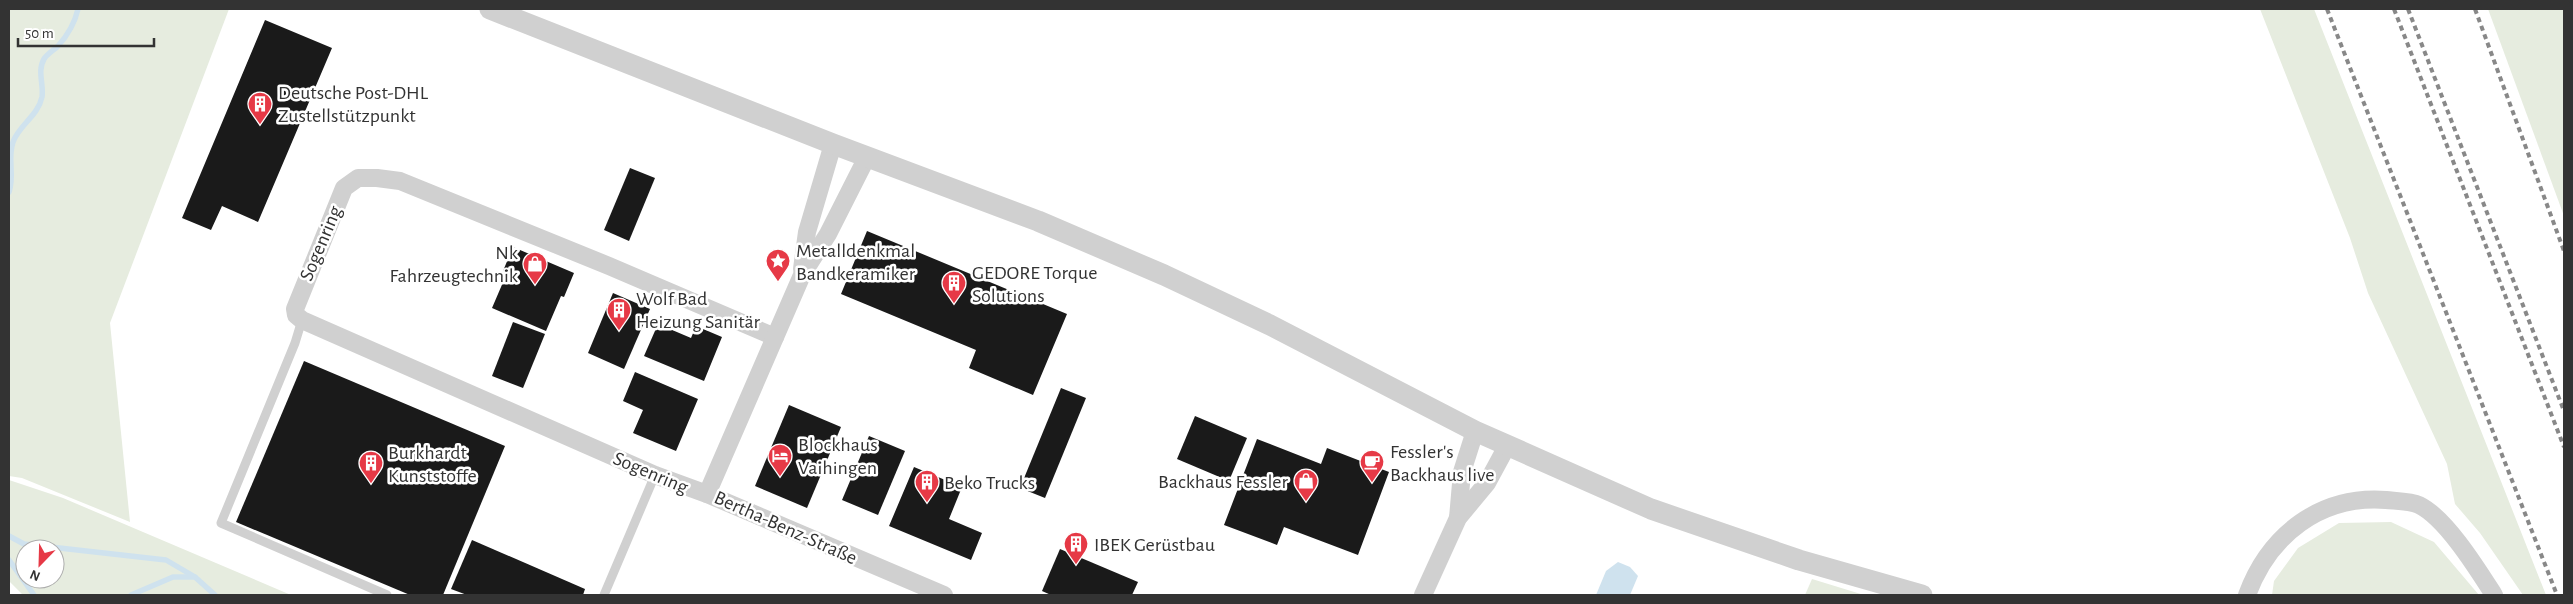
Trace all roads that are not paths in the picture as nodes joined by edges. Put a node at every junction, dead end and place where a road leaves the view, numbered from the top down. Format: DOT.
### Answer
graph roads {
  1 [pos="490,9"];
  2 [pos="832,144"];
  3 [pos="867,157"];
  4 [pos="802,275"];
  5 [pos="302,320"];
  6 [pos="775,337"];
  7 [pos="1475,431"];
  8 [pos="1507,446"];
  9 [pos="655,475"];
  10 [pos="707,494"];
  11 [pos="1458,518"];
  12 [pos="387,595"];
  13 [pos="604,595"];
  14 [pos="944,595"];
  15 [pos="1423,595"];
  16 [pos="1922,595"];
  17 [pos="2247,595"];
  18 [pos="2494,595"];
  1 -- 2 [label="street"];
  2 -- 3 [label="street"];
  2 -- 4 [label="street, Bertha-Benz-Straße"];
  3 -- 4 [label="street, Bertha-Benz-Straße"];
  3 -- 7 [label="street"];
  4 -- 6 [label="street, Bertha-Benz-Straße"];
  5 -- 6 [label="street, Sogenring"];
  5 -- 9 [label="street, Sogenring"];
  5 -- 12 [label="lane"];
  6 -- 10 [label="street, Bertha-Benz-Straße"];
  7 -- 8 [label="street"];
  7 -- 11 [label="street"];
  8 -- 11 [label="street"];
  8 -- 16 [label="street"];
  9 -- 10 [label="street, Sogenring"];
  9 -- 13 [label="lane"];
  10 -- 14 [label="street, Bertha-Benz-Straße"];
  11 -- 15 [label="street"];
  17 -- 18 [label="street"];
}
